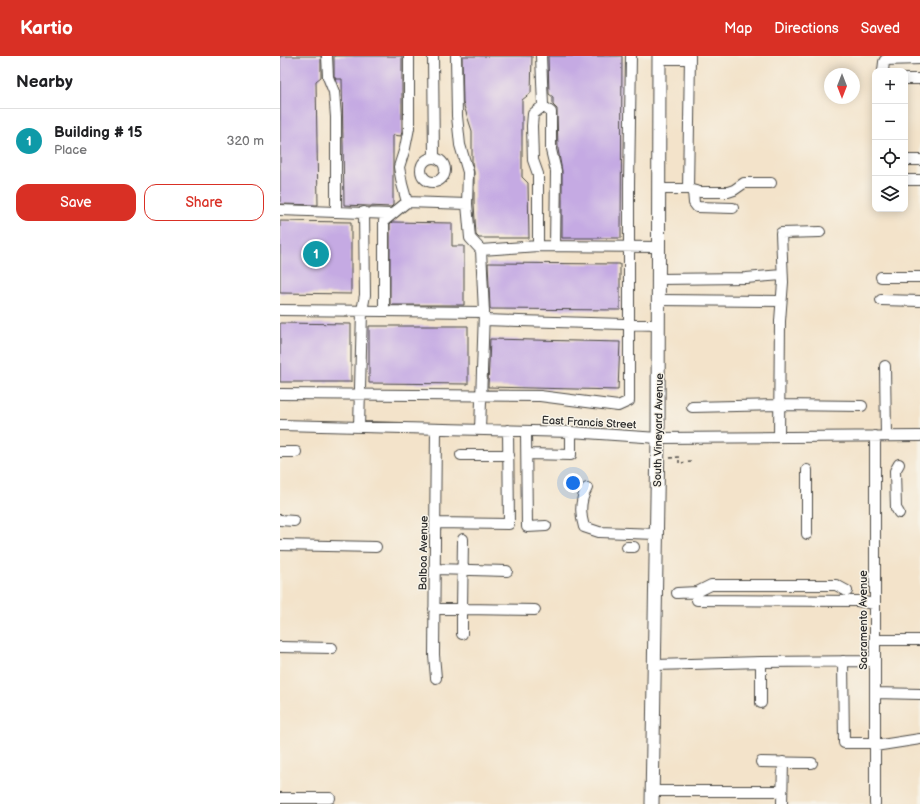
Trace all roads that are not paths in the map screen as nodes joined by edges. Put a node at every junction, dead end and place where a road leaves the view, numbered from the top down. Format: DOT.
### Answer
graph roads {
  1 [pos="327,56"];
  2 [pos="409,56"];
  3 [pos="433,56"];
  4 [pos="456,56"];
  5 [pos="541,56"];
  6 [pos="631,56"];
  7 [pos="659,57"];
  8 [pos="690,58"];
  9 [pos="920,59"];
  10 [pos="883,68"];
  11 [pos="908,79"];
  12 [pos="920,79"];
  13 [pos="544,106"];
  14 [pos="434,158"];
  15 [pos="908,160"];
  16 [pos="920,160"];
  17 [pos="908,180"];
  18 [pos="920,180"];
  19 [pos="771,183"];
  20 [pos="659,189"];
  21 [pos="690,190"];
  22 [pos="407,202"];
  23 [pos="467,204"];
  24 [pos="733,208"];
  25 [pos="280,210"];
  26 [pos="336,211"];
  27 [pos="364,212"];
  28 [pos="392,214"];
  29 [pos="820,232"];
  30 [pos="538,246"];
  31 [pos="555,246"];
  32 [pos="630,247"];
  33 [pos="659,247"];
  34 [pos="481,250"];
  35 [pos="782,276"];
  36 [pos="880,277"];
  37 [pos="920,277"];
  38 [pos="659,279"];
  39 [pos="659,300"];
  40 [pos="881,300"];
  41 [pos="781,301"];
  42 [pos="920,301"];
  43 [pos="280,310"];
  44 [pos="362,311"];
  45 [pos="384,311"];
  46 [pos="484,316"];
  47 [pos="629,324"];
  48 [pos="659,325"];
  49 [pos="885,366"];
  50 [pos="280,394"];
  51 [pos="360,395"];
  52 [pos="481,396"];
  53 [pos="778,405"];
  54 [pos="862,406"];
  55 [pos="692,407"];
  56 [pos="280,425"];
  57 [pos="359,427"];
  58 [pos="436,429"];
  59 [pos="480,430"];
  60 [pos="508,430"];
  61 [pos="526,431"];
  62 [pos="571,432"];
  63 [pos="875,436"];
  64 [pos="886,436"];
  65 [pos="920,436"];
  66 [pos="779,437"];
  67 [pos="658,438"];
  68 [pos="280,452"];
  69 [pos="296,452"];
  70 [pos="527,454"];
  71 [pos="461,455"];
  72 [pos="508,455"];
  73 [pos="899,464"];
  74 [pos="807,470"];
  75 [pos="587,488"];
  76 [pos="899,514"];
  77 [pos="280,520"];
  78 [pos="294,521"];
  79 [pos="435,523"];
  80 [pos="546,526"];
  81 [pos="657,534"];
  82 [pos="807,534"];
  83 [pos="463,539"];
  84 [pos="280,545"];
  85 [pos="376,546"];
  86 [pos="434,569"];
  87 [pos="463,569"];
  88 [pos="507,571"];
  89 [pos="750,585"];
  90 [pos="847,591"];
  91 [pos="697,592"];
  92 [pos="678,593"];
  93 [pos="750,600"];
  94 [pos="875,604"];
  95 [pos="434,609"];
  96 [pos="462,610"];
  97 [pos="535,610"];
  98 [pos="462,634"];
  99 [pos="875,640"];
  100 [pos="920,640"];
  101 [pos="280,647"];
  102 [pos="332,648"];
  103 [pos="843,661"];
  104 [pos="875,661"];
  105 [pos="761,662"];
  106 [pos="654,665"];
  107 [pos="436,678"];
  108 [pos="875,693"];
  109 [pos="920,694"];
  110 [pos="761,704"];
  111 [pos="920,739"];
  112 [pos="875,744"];
  113 [pos="761,762"];
  114 [pos="783,762"];
  115 [pos="812,763"];
  116 [pos="782,791"];
  117 [pos="652,797"];
  118 [pos="280,798"];
  119 [pos="330,798"];
  120 [pos="782,804"];
  121 [pos="875,804"];
  1 -- 26 [label="street"];
  2 -- 22 [label="street"];
  3 -- 14 [label="street"];
  4 -- 23 [label="street"];
  5 -- 13 [label="street"];
  6 -- 32 [label="street"];
  7 -- 8 [label="street"];
  7 -- 20 [label="main road, South Vineyard Avenue"];
  8 -- 21 [label="street"];
  9 -- 10 [label="street"];
  11 -- 12 [label="street"];
  13 -- 30 [label="street"];
  13 -- 31 [label="street"];
  15 -- 16 [label="street"];
  17 -- 18 [label="street"];
  19 -- 21 [label="street"];
  20 -- 21 [label="street"];
  20 -- 33 [label="main road, South Vineyard Avenue"];
  21 -- 24 [label="street"];
  22 -- 23 [label="street"];
  22 -- 28 [label="street"];
  23 -- 34 [label="street"];
  25 -- 26 [label="street"];
  26 -- 27 [label="street"];
  27 -- 28 [label="street"];
  27 -- 44 [label="street"];
  28 -- 45 [label="street"];
  29 -- 35 [label="street"];
  30 -- 31 [label="street"];
  30 -- 34 [label="street"];
  31 -- 32 [label="street"];
  32 -- 33 [label="street"];
  32 -- 47 [label="street"];
  33 -- 38 [label="main road, South Vineyard Avenue"];
  34 -- 46 [label="street"];
  35 -- 38 [label="street"];
  35 -- 41 [label="street"];
  36 -- 37 [label="street"];
  38 -- 39 [label="main road, South Vineyard Avenue"];
  39 -- 41 [label="street"];
  39 -- 48 [label="main road, South Vineyard Avenue"];
  40 -- 42 [label="street"];
  41 -- 53 [label="street"];
  43 -- 44 [label="street"];
  44 -- 45 [label="street"];
  44 -- 51 [label="street"];
  45 -- 46 [label="street"];
  46 -- 47 [label="street"];
  46 -- 52 [label="street"];
  47 -- 48 [label="street"];
  47 -- 52 [label="street"];
  48 -- 67 [label="main road, South Vineyard Avenue"];
  49 -- 64 [label="street"];
  50 -- 51 [label="street"];
  51 -- 52 [label="street"];
  51 -- 57 [label="street"];
  52 -- 59 [label="street"];
  53 -- 54 [label="street"];
  53 -- 55 [label="street"];
  53 -- 66 [label="street"];
  56 -- 57 [label="street, East Francis Street"];
  57 -- 58 [label="street, East Francis Street"];
  58 -- 59 [label="street, East Francis Street"];
  58 -- 79 [label="street, Balboa Avenue"];
  59 -- 60 [label="street, East Francis Street"];
  60 -- 61 [label="street, East Francis Street"];
  60 -- 72 [label="street"];
  61 -- 62 [label="street, East Francis Street"];
  61 -- 70 [label="street"];
  62 -- 67 [label="street, East Francis Street"];
  62 -- 70 [label="street"];
  63 -- 64 [label="street, East Francis Street"];
  63 -- 66 [label="street, East Francis Street"];
  63 -- 94 [label="street, Sacramento Avenue"];
  64 -- 65 [label="street, East Francis Street"];
  66 -- 67 [label="street, East Francis Street"];
  67 -- 81 [label="main road, South Vineyard Avenue"];
  68 -- 69 [label="street"];
  70 -- 80 [label="street"];
  71 -- 72 [label="street"];
  72 -- 79 [label="street"];
  73 -- 76 [label="street"];
  74 -- 82 [label="street"];
  75 -- 81 [label="street"];
  77 -- 78 [label="street"];
  79 -- 86 [label="street, Balboa Avenue"];
  81 -- 106 [label="main road, South Vineyard Avenue"];
  83 -- 87 [label="street"];
  84 -- 85 [label="street"];
  86 -- 87 [label="street"];
  86 -- 95 [label="street, Balboa Avenue"];
  87 -- 88 [label="street"];
  87 -- 96 [label="street"];
  89 -- 90 [label="street"];
  89 -- 91 [label="street"];
  89 -- 93 [label="street"];
  91 -- 92 [label="street"];
  91 -- 93 [label="street"];
  93 -- 94 [label="street"];
  94 -- 99 [label="street, Sacramento Avenue"];
  95 -- 96 [label="street"];
  95 -- 107 [label="street, Balboa Avenue"];
  96 -- 97 [label="street"];
  96 -- 98 [label="street"];
  99 -- 100 [label="street"];
  99 -- 104 [label="street, Sacramento Avenue"];
  101 -- 102 [label="street"];
  103 -- 104 [label="street"];
  103 -- 105 [label="street"];
  103 -- 112 [label="street"];
  104 -- 108 [label="street, Sacramento Avenue"];
  105 -- 106 [label="street"];
  105 -- 110 [label="street"];
  106 -- 117 [label="main road, South Vineyard Avenue"];
  108 -- 109 [label="street"];
  108 -- 112 [label="street, Sacramento Avenue"];
  111 -- 112 [label="street"];
  112 -- 121 [label="street, Sacramento Avenue"];
  113 -- 114 [label="street"];
  114 -- 115 [label="street"];
  114 -- 116 [label="street"];
  116 -- 117 [label="street"];
  116 -- 120 [label="street"];
  118 -- 119 [label="street"];
}
